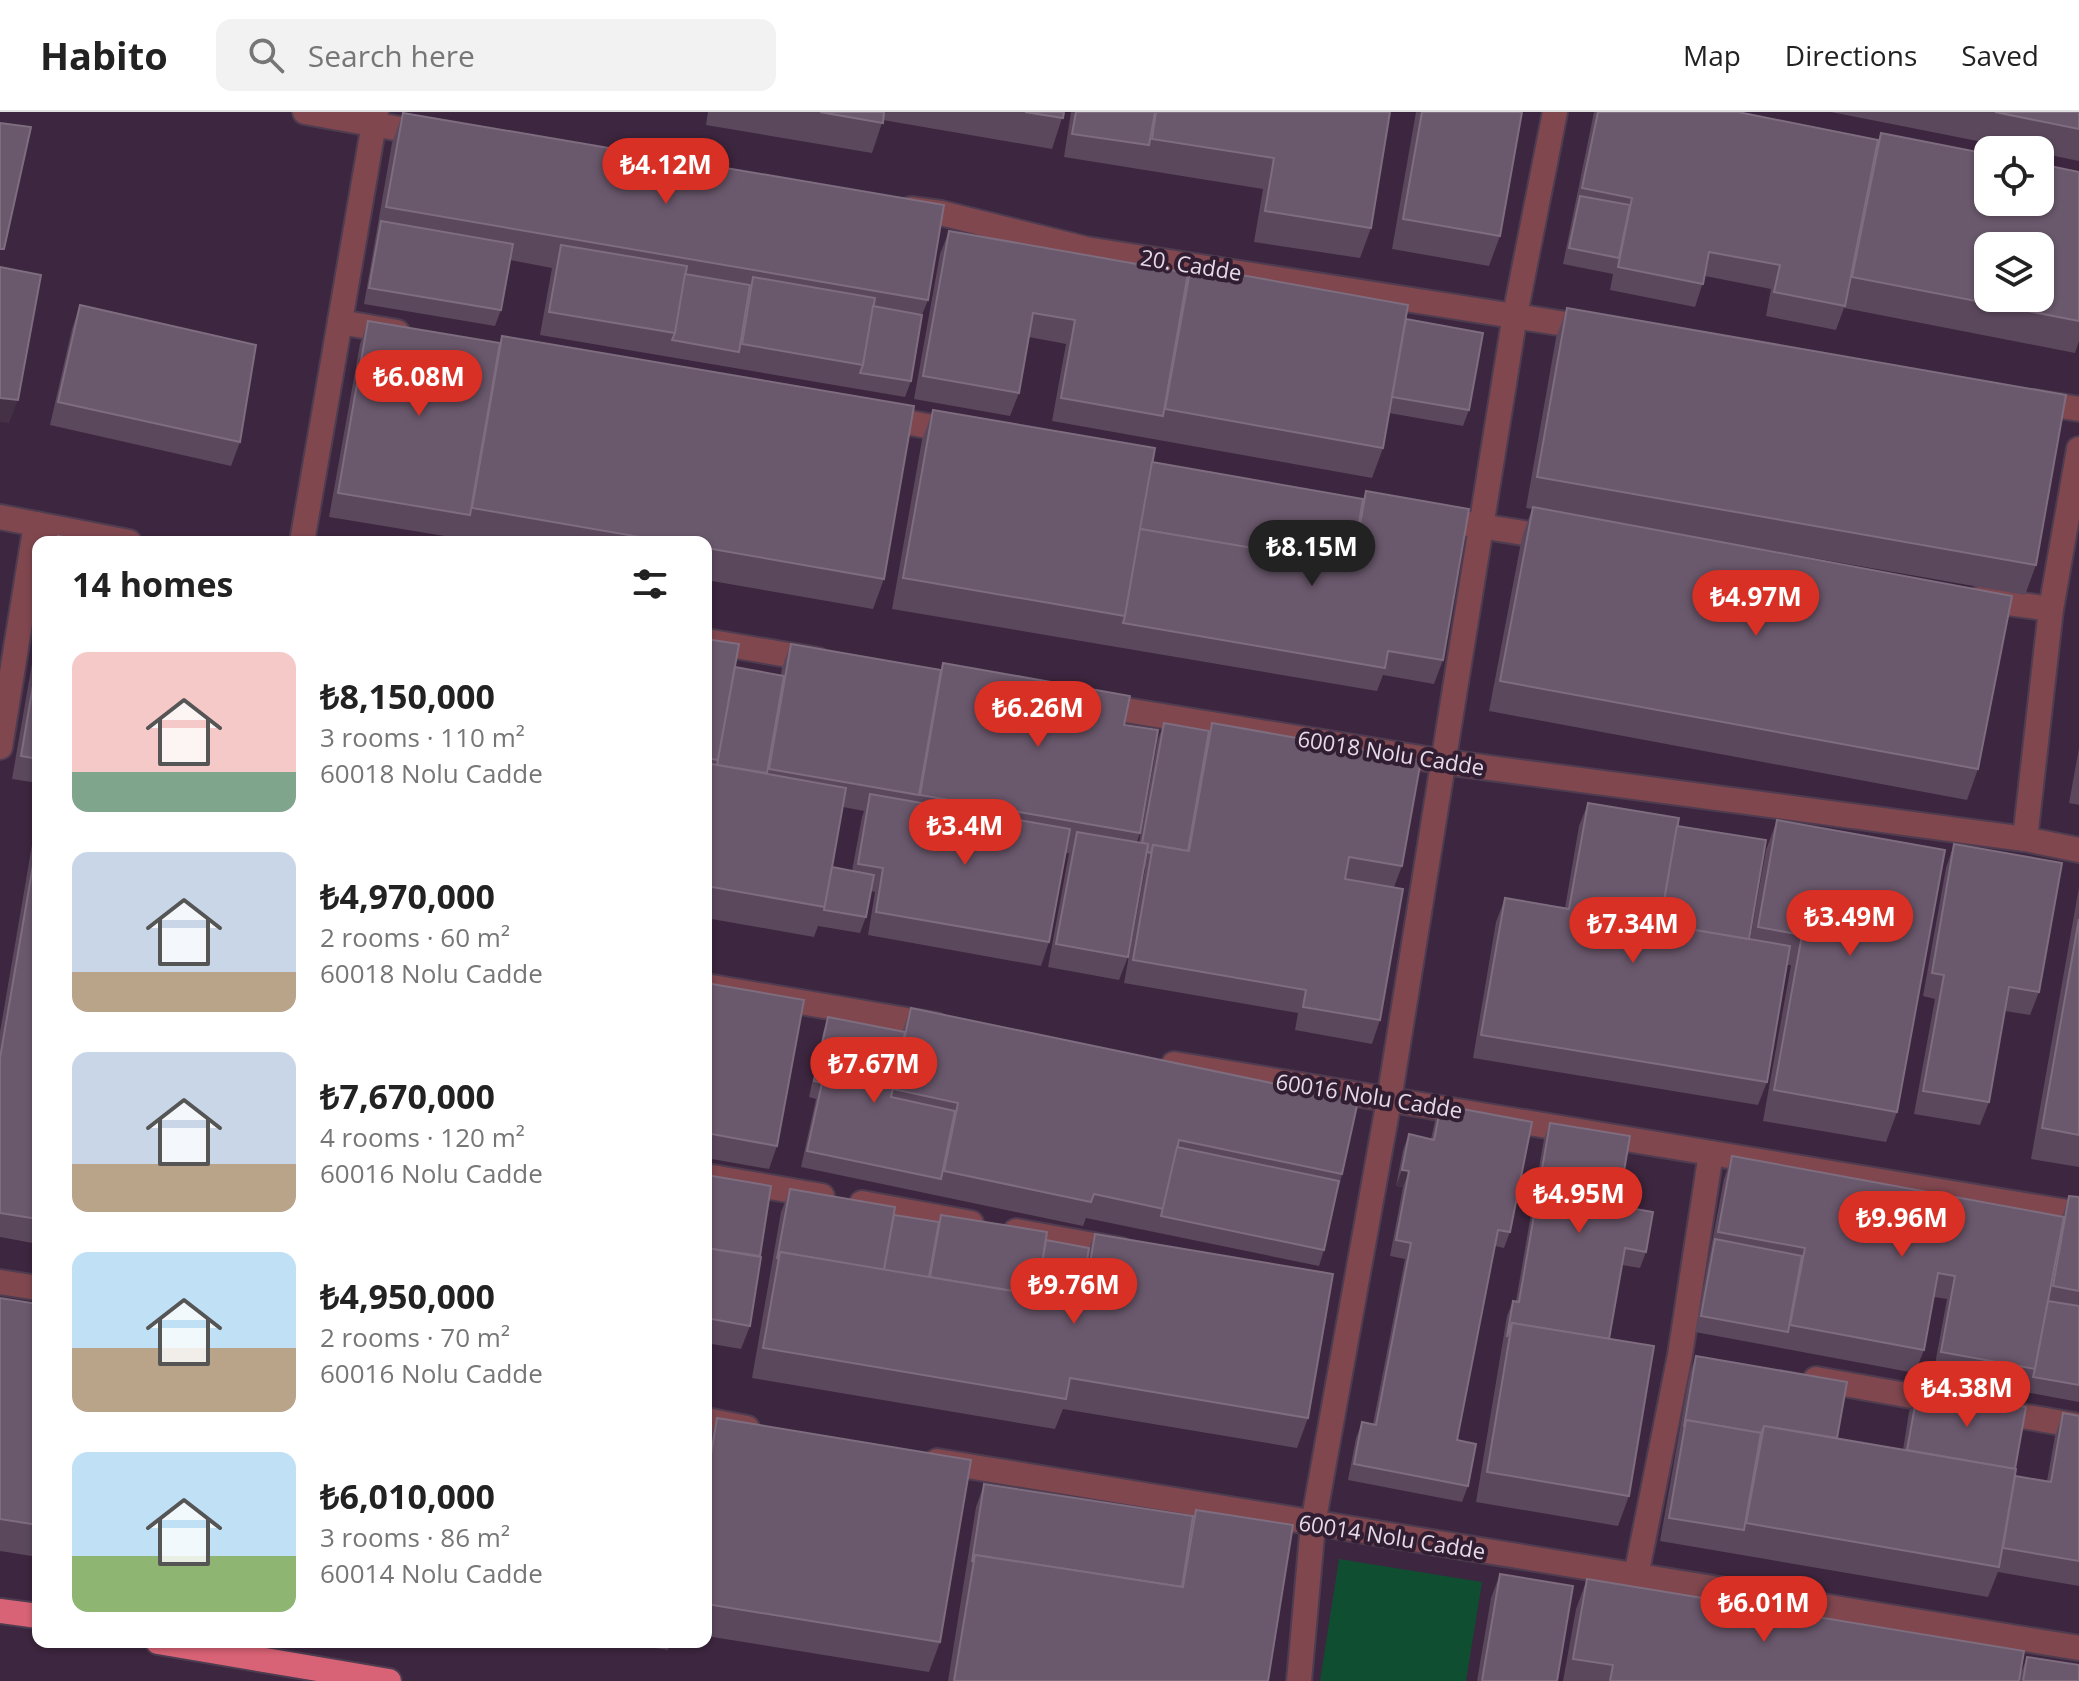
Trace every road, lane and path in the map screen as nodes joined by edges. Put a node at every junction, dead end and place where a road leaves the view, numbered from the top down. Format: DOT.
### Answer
graph roads {
  1 [pos="305,112"];
  2 [pos="1555,112"];
  3 [pos="375,118"];
  4 [pos="450,138"];
  5 [pos="895,207"];
  6 [pos="1515,315"];
  7 [pos="340,322"];
  8 [pos="1609,330"];
  9 [pos="418,336"];
  10 [pos="2016,399"];
  11 [pos="2079,409"];
  12 [pos="854,413"];
  13 [pos="979,435"];
  14 [pos="2079,449"];
  15 [pos="1415,515"];
  16 [pos="0,517"];
  17 [pos="36,524"];
  18 [pos="1482,527"];
  19 [pos="34,536"];
  20 [pos="98,536"];
  21 [pos="303,536"];
  22 [pos="1577,541"];
  23 [pos="32,549"];
  24 [pos="1956,595"];
  25 [pos="2051,609"];
  26 [pos="712,642"];
  27 [pos="848,664"];
  28 [pos="1068,700"];
  29 [pos="0,747"];
  30 [pos="1445,762"];
  31 [pos="2025,839"];
  32 [pos="2079,850"];
  33 [pos="712,987"];
  34 [pos="954,1028"];
  35 [pos="1156,1061"];
  36 [pos="1389,1100"];
  37 [pos="1711,1153"];
  38 [pos="712,1177"];
  39 [pos="2079,1214"];
  40 [pos="1136,1253"];
  41 [pos="0,1282"];
  42 [pos="32,1287"];
  43 [pos="1680,1355"];
  44 [pos="1710,1361"];
  45 [pos="1787,1374"];
  46 [pos="712,1421"];
  47 [pos="2079,1426"];
  48 [pos="766,1432"];
  49 [pos="907,1456"];
  50 [pos="1313,1524"];
  51 [pos="1636,1576"];
  52 [pos="0,1611"];
  53 [pos="32,1615"];
  54 [pos="194,1648"];
  55 [pos="2079,1648"];
  56 [pos="389,1681"];
  57 [pos="1299,1681"];
  1 -- 3 [label="street"];
  2 -- 6 [label="street"];
  3 -- 4 [label="street"];
  3 -- 7 [label="street"];
  5 -- 6 [label="street, 20. Cadde"];
  6 -- 8 [label="street, 20. Cadde"];
  6 -- 18 [label="street"];
  7 -- 9 [label="street"];
  7 -- 21 [label="street"];
  10 -- 11 [label="street"];
  12 -- 13 [label="street"];
  14 -- 25 [label="street"];
  15 -- 18 [label="street"];
  16 -- 17 [label="street"];
  17 -- 19 [label="street"];
  17 -- 20 [label="street"];
  18 -- 22 [label="street"];
  18 -- 30 [label="street"];
  23 -- 29 [label="street"];
  24 -- 25 [label="street"];
  25 -- 31 [label="street"];
  26 -- 27 [label="street"];
  28 -- 30 [label="street, 60018 Nolu Cadde"];
  30 -- 31 [label="street, 60018 Nolu Cadde"];
  30 -- 36 [label="street"];
  31 -- 32 [label="street, 60018 Nolu Cadde"];
  33 -- 34 [label="street"];
  35 -- 36 [label="street, 60016 Nolu Cadde"];
  36 -- 37 [label="street, 60016 Nolu Cadde"];
  36 -- 50 [label="street"];
  37 -- 39 [label="street, 60016 Nolu Cadde"];
  37 -- 43 [label="street"];
  38 -- 40 [label="street"];
  41 -- 42 [label="street"];
  43 -- 44 [label="street"];
  43 -- 51 [label="street"];
  45 -- 47 [label="street"];
  46 -- 48 [label="street"];
  49 -- 50 [label="street, 60014 Nolu Cadde"];
  50 -- 51 [label="street, 60014 Nolu Cadde"];
  50 -- 57 [label="street"];
  51 -- 55 [label="street, 60014 Nolu Cadde"];
  52 -- 53 [label="main road"];
  54 -- 56 [label="main road"];
}
